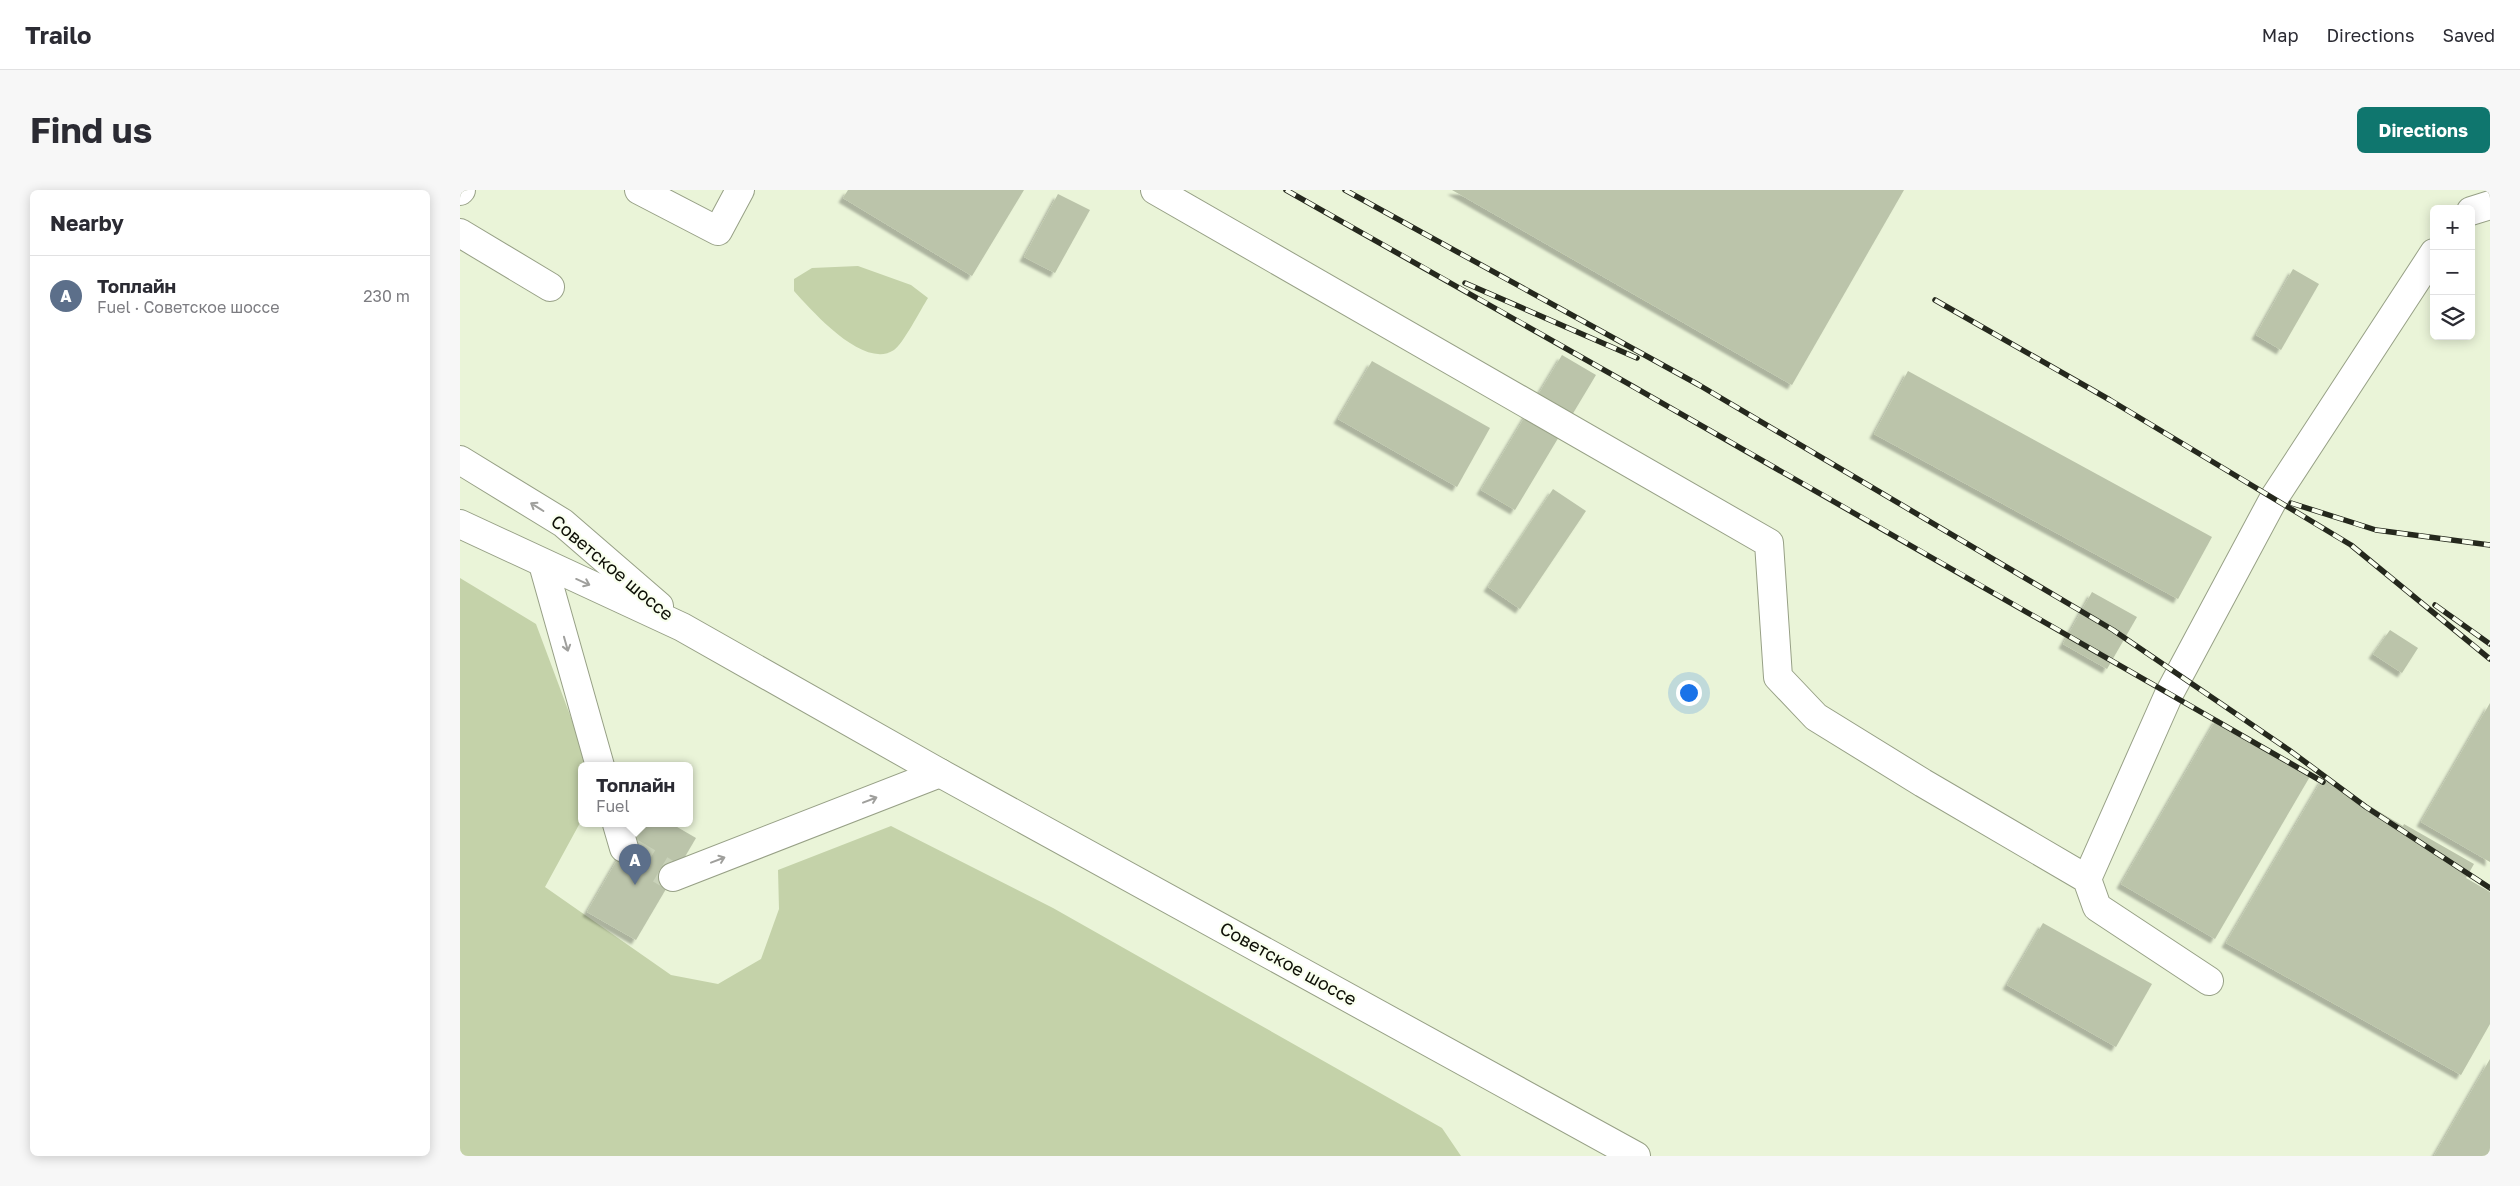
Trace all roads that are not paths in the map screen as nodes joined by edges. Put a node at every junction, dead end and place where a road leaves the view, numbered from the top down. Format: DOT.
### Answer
graph roads {
  1 [pos="639,190"];
  2 [pos="740,190"];
  3 [pos="1155,190"];
  4 [pos="2490,205"];
  5 [pos="2475,210"];
  6 [pos="460,232"];
  7 [pos="2430,259"];
  8 [pos="550,287"];
  9 [pos="460,460"];
  10 [pos="460,524"];
  11 [pos="543,564"];
  12 [pos="682,626"];
  13 [pos="599,762"];
  14 [pos="940,772"];
  15 [pos="673,877"];
  16 [pos="2087,879"];
  17 [pos="2209,981"];
  18 [pos="1636,1156"];
  1 -- 2 [label="main road"];
  3 -- 16 [label="main road"];
  4 -- 5 [label="main road"];
  6 -- 8 [label="main road"];
  7 -- 16 [label="main road"];
  12 -- 9 [label="main road, Советское шоссе, one-way"];
  10 -- 11 [label="main road, Советское шоссе"];
  11 -- 12 [label="main road, Советское шоссе, one-way"];
  11 -- 13 [label="main road, one-way"];
  12 -- 14 [label="main road, Советское шоссе"];
  15 -- 14 [label="main road, one-way"];
  14 -- 18 [label="main road, Советское шоссе"];
  16 -- 17 [label="main road"];
}
